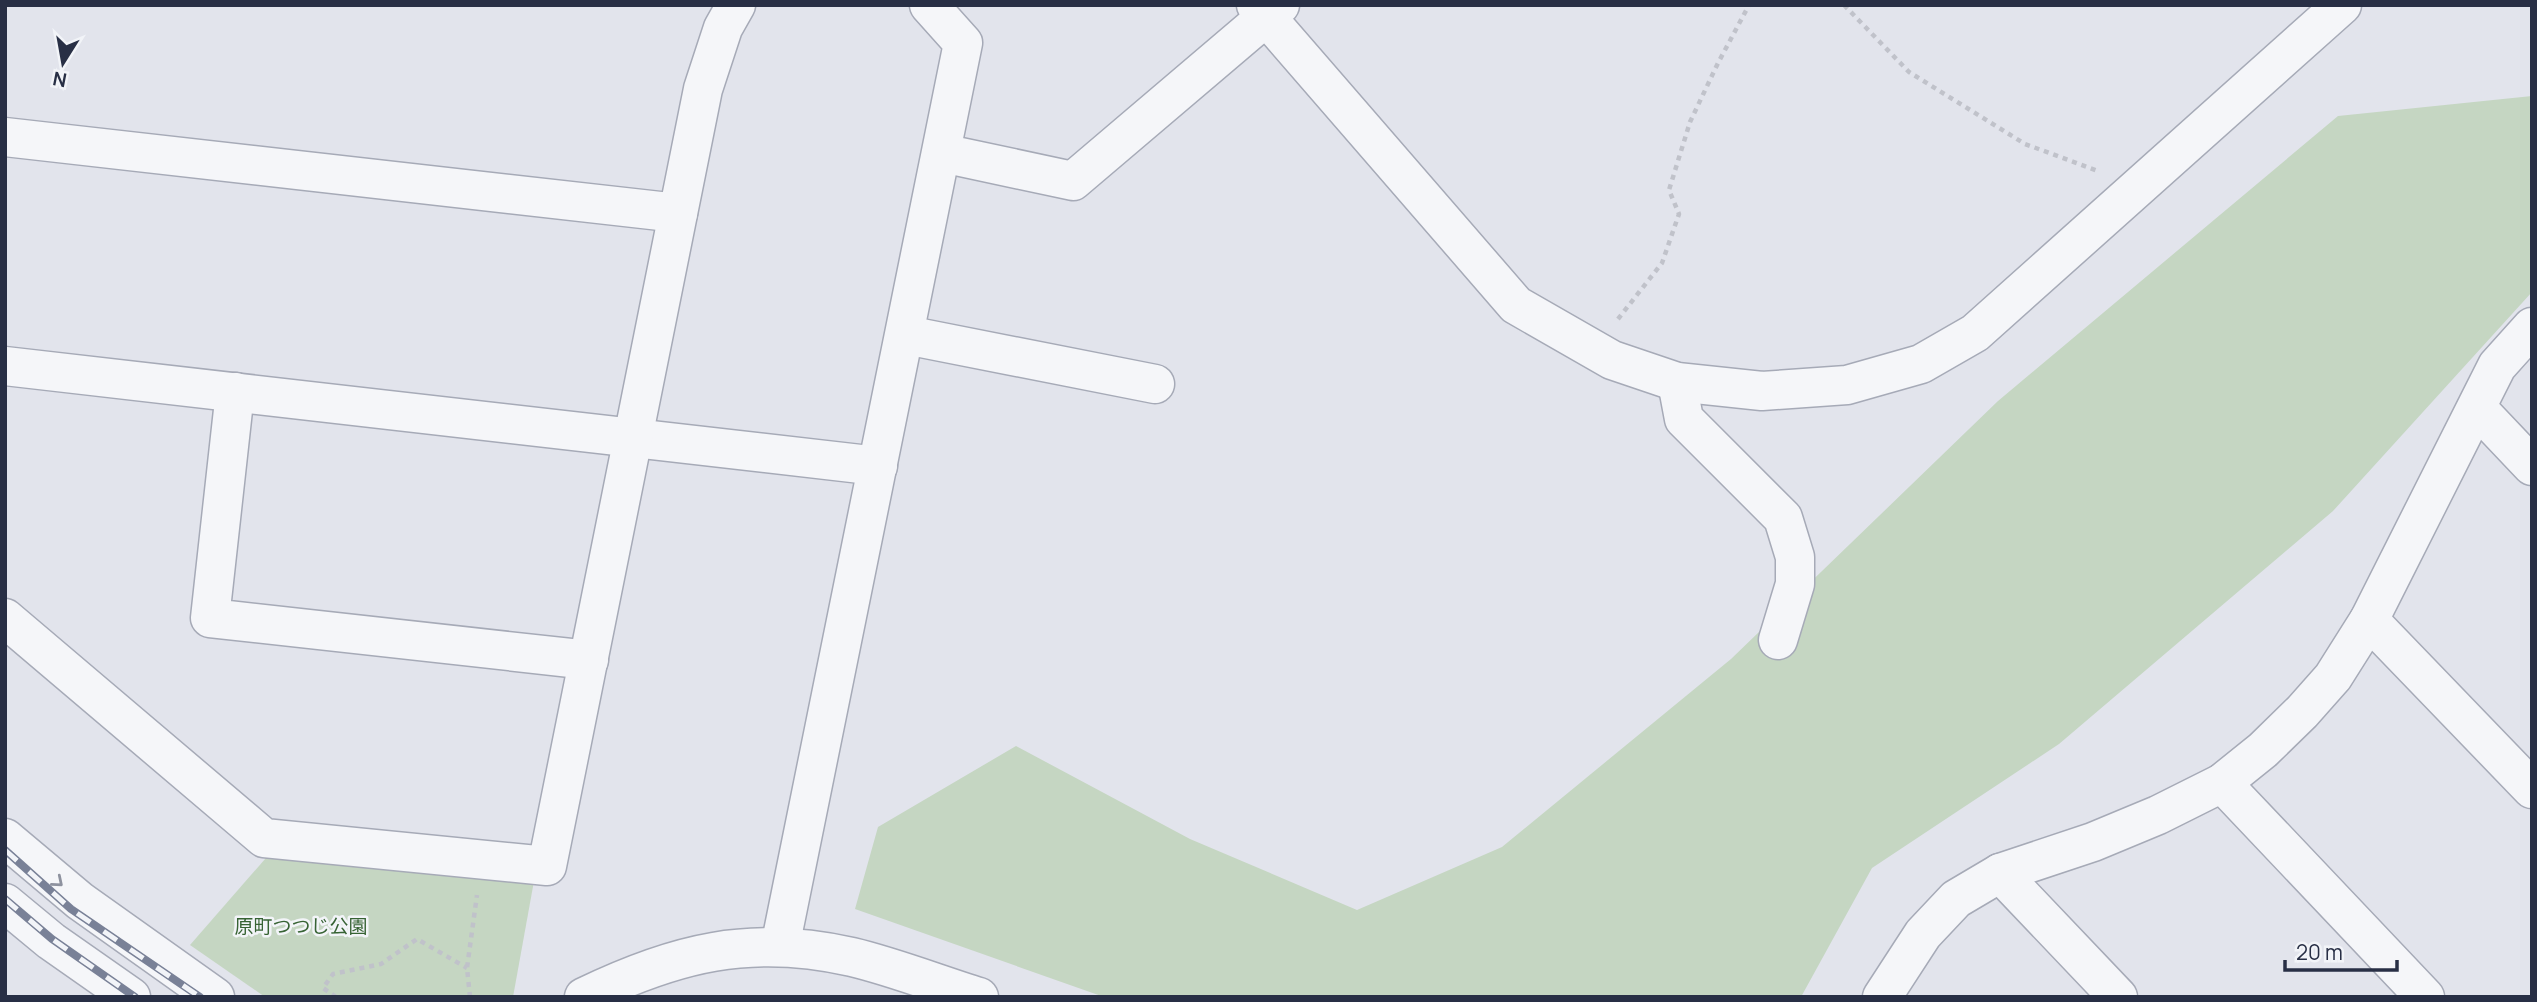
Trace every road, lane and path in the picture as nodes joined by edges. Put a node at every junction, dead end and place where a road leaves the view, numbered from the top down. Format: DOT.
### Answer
graph roads {
  1 [pos="736,5"];
  2 [pos="929,5"];
  3 [pos="1749,5"];
  4 [pos="1844,5"];
  5 [pos="2342,5"];
  6 [pos="1267,9"];
  7 [pos="5,137"];
  8 [pos="942,153"];
  9 [pos="2138,187"];
  10 [pos="678,213"];
  11 [pos="2532,327"];
  12 [pos="906,334"];
  13 [pos="1593,350"];
  14 [pos="5,366"];
  15 [pos="1677,382"];
  16 [pos="1155,384"];
  17 [pos="235,392"];
  18 [pos="2477,408"];
  19 [pos="634,437"];
  20 [pos="878,466"];
  21 [pos="2532,466"];
  22 [pos="2369,620"];
  23 [pos="8,625"];
  24 [pos="1778,640"];
  25 [pos="589,660"];
  26 [pos="2222,783"];
  27 [pos="2532,789"];
  28 [pos="5,838"];
  29 [pos="481,860"];
  30 [pos="2000,873"];
  31 [pos="5,903"];
  32 [pos="780,947"];
  33 [pos="467,968"];
  34 [pos="131,997"];
  35 [pos="215,997"];
  36 [pos="336,997"];
  37 [pos="470,997"];
  38 [pos="584,997"];
  39 [pos="979,997"];
  40 [pos="1882,997"];
  41 [pos="2118,997"];
  42 [pos="2425,997"];
  1 -- 10 [label="street"];
  2 -- 8 [label="street"];
  3 -- 13 [label="path"];
  4 -- 9 [label="path"];
  5 -- 9 [label="street"];
  6 -- 8 [label="street"];
  6 -- 13 [label="street"];
  7 -- 10 [label="street"];
  8 -- 12 [label="street"];
  9 -- 15 [label="street"];
  10 -- 19 [label="street"];
  11 -- 18 [label="street"];
  12 -- 16 [label="street"];
  12 -- 20 [label="street"];
  13 -- 15 [label="street"];
  14 -- 17 [label="street"];
  15 -- 24 [label="street"];
  17 -- 19 [label="street"];
  17 -- 25 [label="street"];
  18 -- 21 [label="street"];
  18 -- 22 [label="street"];
  19 -- 20 [label="street"];
  19 -- 25 [label="street"];
  20 -- 32 [label="street"];
  22 -- 26 [label="street"];
  22 -- 27 [label="street"];
  23 -- 29 [label="street"];
  25 -- 29 [label="street"];
  26 -- 30 [label="street"];
  26 -- 42 [label="street"];
  28 -- 35 [label="street, one-way"];
  29 -- 33 [label="path"];
  30 -- 40 [label="street"];
  30 -- 41 [label="street"];
  31 -- 34 [label="street"];
  32 -- 38 [label="street"];
  32 -- 39 [label="street"];
  33 -- 36 [label="path"];
  33 -- 37 [label="path"];
}
